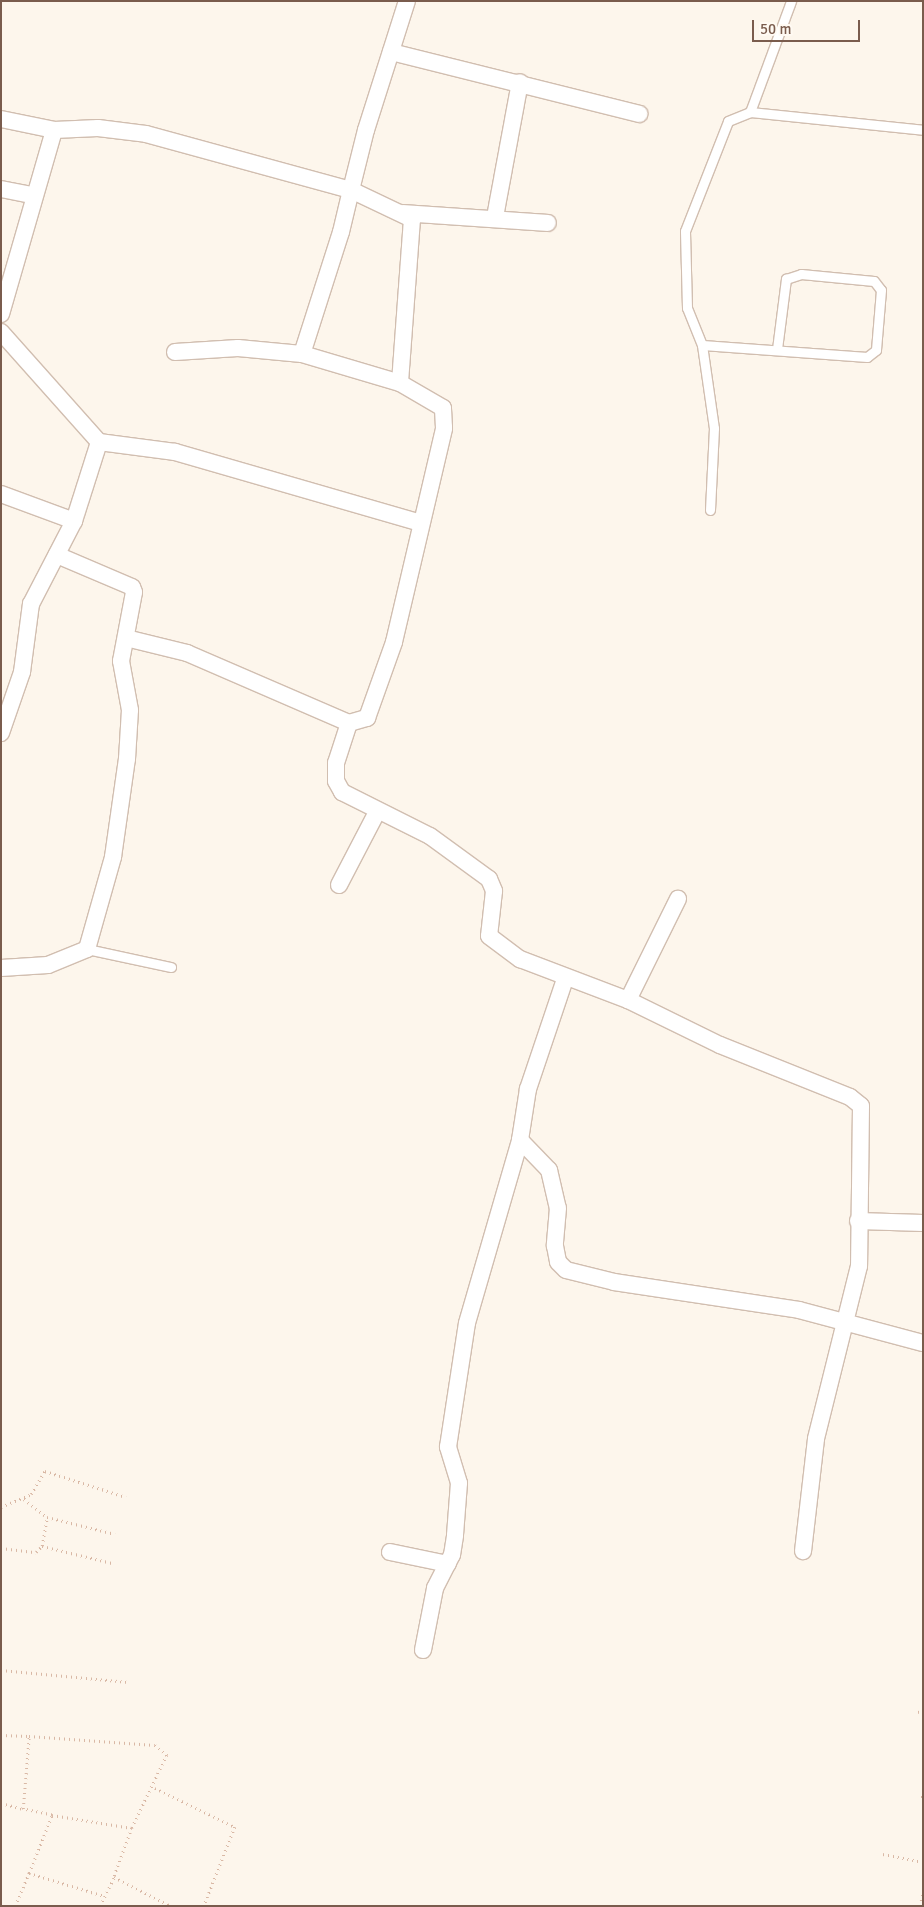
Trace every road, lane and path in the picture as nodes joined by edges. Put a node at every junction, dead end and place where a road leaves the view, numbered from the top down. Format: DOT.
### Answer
graph roads {
  1 [pos="406,1"];
  2 [pos="791,1"];
  3 [pos="391,52"];
  4 [pos="520,82"];
  5 [pos="750,112"];
  6 [pos="638,114"];
  7 [pos="1,119"];
  8 [pos="54,130"];
  9 [pos="923,130"];
  10 [pos="1,189"];
  11 [pos="350,190"];
  12 [pos="33,195"];
  13 [pos="404,213"];
  14 [pos="495,217"];
  15 [pos="548,223"];
  16 [pos="1,314"];
  17 [pos="1,332"];
  18 [pos="702,345"];
  19 [pos="777,349"];
  20 [pos="175,352"];
  21 [pos="302,354"];
  22 [pos="400,383"];
  23 [pos="99,442"];
  24 [pos="1,494"];
  25 [pos="710,510"];
  26 [pos="74,522"];
  27 [pos="421,523"];
  28 [pos="57,555"];
  29 [pos="126,638"];
  30 [pos="350,723"];
  31 [pos="1,733"];
  32 [pos="377,812"];
  33 [pos="339,885"];
  34 [pos="678,899"];
  35 [pos="87,949"];
  36 [pos="171,967"];
  37 [pos="1,968"];
  38 [pos="565,979"];
  39 [pos="628,1000"];
  40 [pos="520,1140"];
  41 [pos="858,1220"];
  42 [pos="923,1222"];
  43 [pos="845,1322"];
  44 [pos="923,1343"];
  45 [pos="126,1497"];
  46 [pos="24,1499"];
  47 [pos="1,1507"];
  48 [pos="47,1517"];
  49 [pos="115,1534"];
  50 [pos="42,1546"];
  51 [pos="1,1548"];
  52 [pos="803,1551"];
  53 [pos="390,1552"];
  54 [pos="112,1563"];
  55 [pos="448,1564"];
  56 [pos="423,1650"];
  57 [pos="1,1670"];
  58 [pos="128,1682"];
  59 [pos="923,1711"];
  60 [pos="918,1712"];
  61 [pos="1,1735"];
  62 [pos="29,1736"];
  63 [pos="155,1788"];
  64 [pos="1,1803"];
  65 [pos="23,1809"];
  66 [pos="52,1814"];
  67 [pos="132,1828"];
  68 [pos="882,1854"];
  69 [pos="923,1862"];
  70 [pos="29,1873"];
  71 [pos="114,1877"];
  72 [pos="923,1892"];
  73 [pos="104,1896"];
  74 [pos="15,1906"];
  75 [pos="100,1906"];
  76 [pos="170,1906"];
  77 [pos="204,1906"];
  78 [pos="920,1906"];
  1 -- 3 [label="street"];
  2 -- 5 [label="lane"];
  3 -- 4 [label="street"];
  3 -- 11 [label="street"];
  4 -- 6 [label="street"];
  4 -- 14 [label="street"];
  5 -- 9 [label="lane"];
  5 -- 18 [label="lane"];
  7 -- 8 [label="street"];
  8 -- 11 [label="street"];
  8 -- 12 [label="street"];
  10 -- 12 [label="street"];
  11 -- 13 [label="street"];
  11 -- 21 [label="street"];
  12 -- 16 [label="street"];
  13 -- 14 [label="street"];
  13 -- 22 [label="street"];
  14 -- 15 [label="street"];
  17 -- 23 [label="street"];
  18 -- 19 [label="lane"];
  18 -- 25 [label="lane"];
  19 -- 19 [label="lane"];
  20 -- 21 [label="street"];
  21 -- 22 [label="street"];
  22 -- 27 [label="street"];
  23 -- 26 [label="street"];
  23 -- 27 [label="street"];
  24 -- 26 [label="street"];
  26 -- 28 [label="street"];
  27 -- 30 [label="street"];
  28 -- 29 [label="street"];
  28 -- 31 [label="street"];
  29 -- 30 [label="street"];
  29 -- 35 [label="street"];
  30 -- 32 [label="street"];
  32 -- 33 [label="street"];
  32 -- 38 [label="street"];
  34 -- 39 [label="street"];
  35 -- 36 [label="lane"];
  35 -- 37 [label="street"];
  38 -- 39 [label="street"];
  38 -- 40 [label="street"];
  39 -- 41 [label="street"];
  40 -- 43 [label="street"];
  40 -- 55 [label="street"];
  41 -- 42 [label="street"];
  41 -- 43 [label="street"];
  43 -- 44 [label="street"];
  43 -- 52 [label="street"];
  45 -- 46 [label="path"];
  46 -- 47 [label="path"];
  46 -- 48 [label="path"];
  48 -- 49 [label="path"];
  48 -- 50 [label="path"];
  50 -- 51 [label="path"];
  50 -- 54 [label="path"];
  53 -- 55 [label="street"];
  55 -- 56 [label="street"];
  57 -- 58 [label="path"];
  59 -- 60 [label="path"];
  61 -- 62 [label="path"];
  62 -- 63 [label="path"];
  62 -- 65 [label="path"];
  63 -- 67 [label="path"];
  63 -- 77 [label="path"];
  64 -- 65 [label="path"];
  65 -- 66 [label="path"];
  66 -- 67 [label="path"];
  66 -- 70 [label="path"];
  67 -- 71 [label="path"];
  68 -- 69 [label="path"];
  70 -- 73 [label="path"];
  70 -- 74 [label="path"];
  71 -- 73 [label="path"];
  71 -- 76 [label="path"];
  72 -- 78 [label="path"];
  73 -- 75 [label="path"];
}
